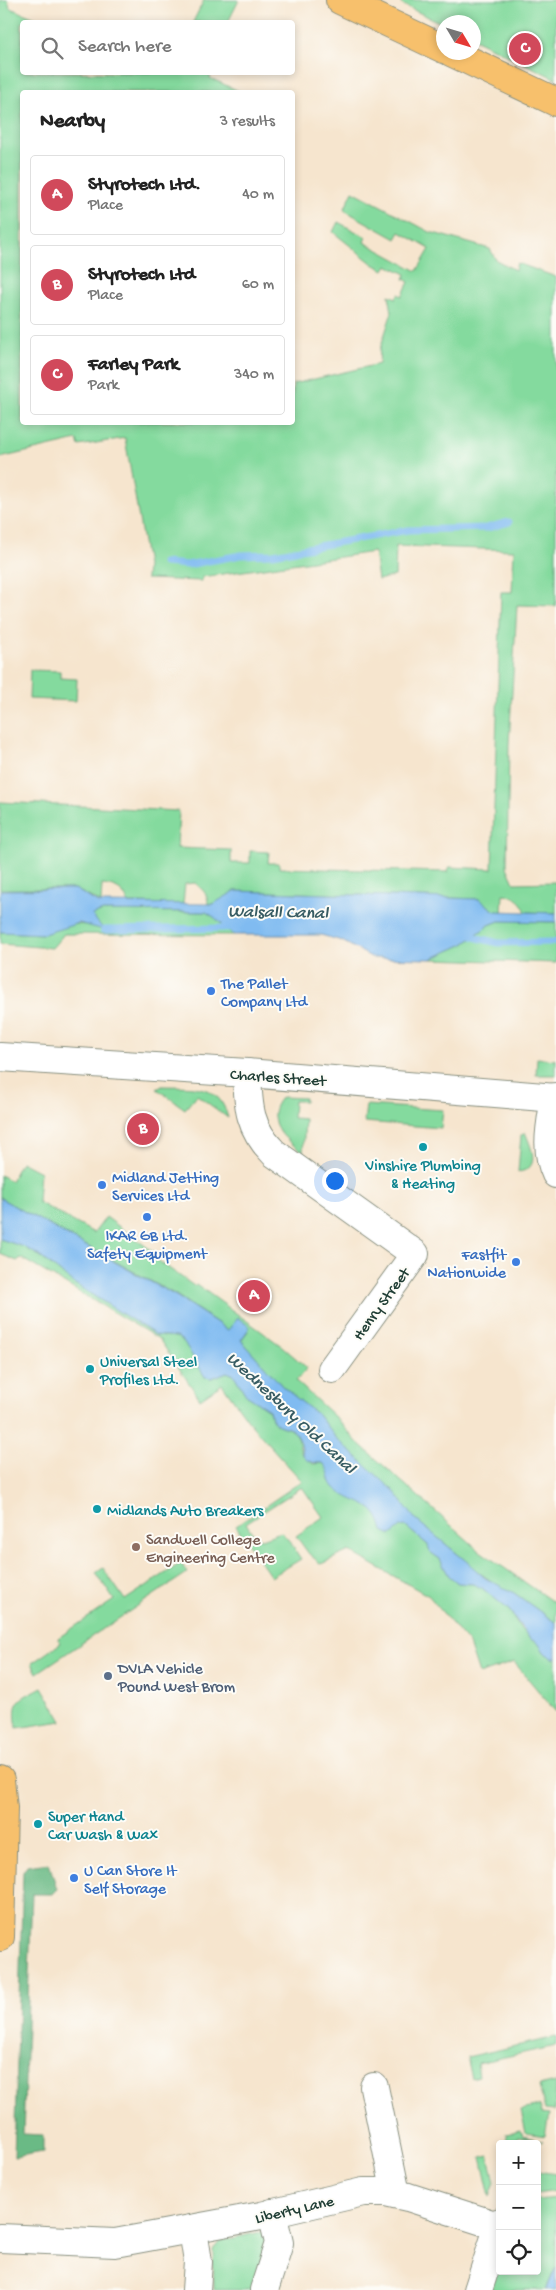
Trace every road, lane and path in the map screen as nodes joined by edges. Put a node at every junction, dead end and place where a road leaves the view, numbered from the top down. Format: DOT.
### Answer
graph roads {
  1 [pos="340,0"];
  2 [pos="436,45"];
  3 [pos="468,60"];
  4 [pos="556,102"];
  5 [pos="0,1057"];
  6 [pos="247,1073"];
  7 [pos="556,1098"];
  8 [pos="556,1174"];
  9 [pos="332,1369"];
  10 [pos="0,1780"];
  11 [pos="2,1808"];
  12 [pos="0,1937"];
  13 [pos="374,2087"];
  14 [pos="396,2194"];
  15 [pos="272,2213"];
  16 [pos="496,2223"];
  17 [pos="193,2230"];
  18 [pos="497,2230"];
  19 [pos="0,2238"];
  20 [pos="196,2290"];
  21 [pos="264,2290"];
  22 [pos="478,2290"];
  1 -- 2 [label="main road"];
  3 -- 4 [label="main road"];
  5 -- 6 [label="street, Charles Street"];
  6 -- 7 [label="street, Charles Street"];
  6 -- 9 [label="street, Henry Street"];
  7 -- 8 [label="street"];
  10 -- 11 [label="main road"];
  11 -- 12 [label="main road"];
  13 -- 14 [label="street"];
  14 -- 15 [label="street, Liberty Lane"];
  14 -- 16 [label="street, Liberty Lane"];
  15 -- 17 [label="street, Liberty Lane"];
  15 -- 21 [label="street"];
  17 -- 19 [label="street, Liberty Lane"];
  17 -- 20 [label="street"];
  18 -- 22 [label="street, Liberty Lane"];
}
